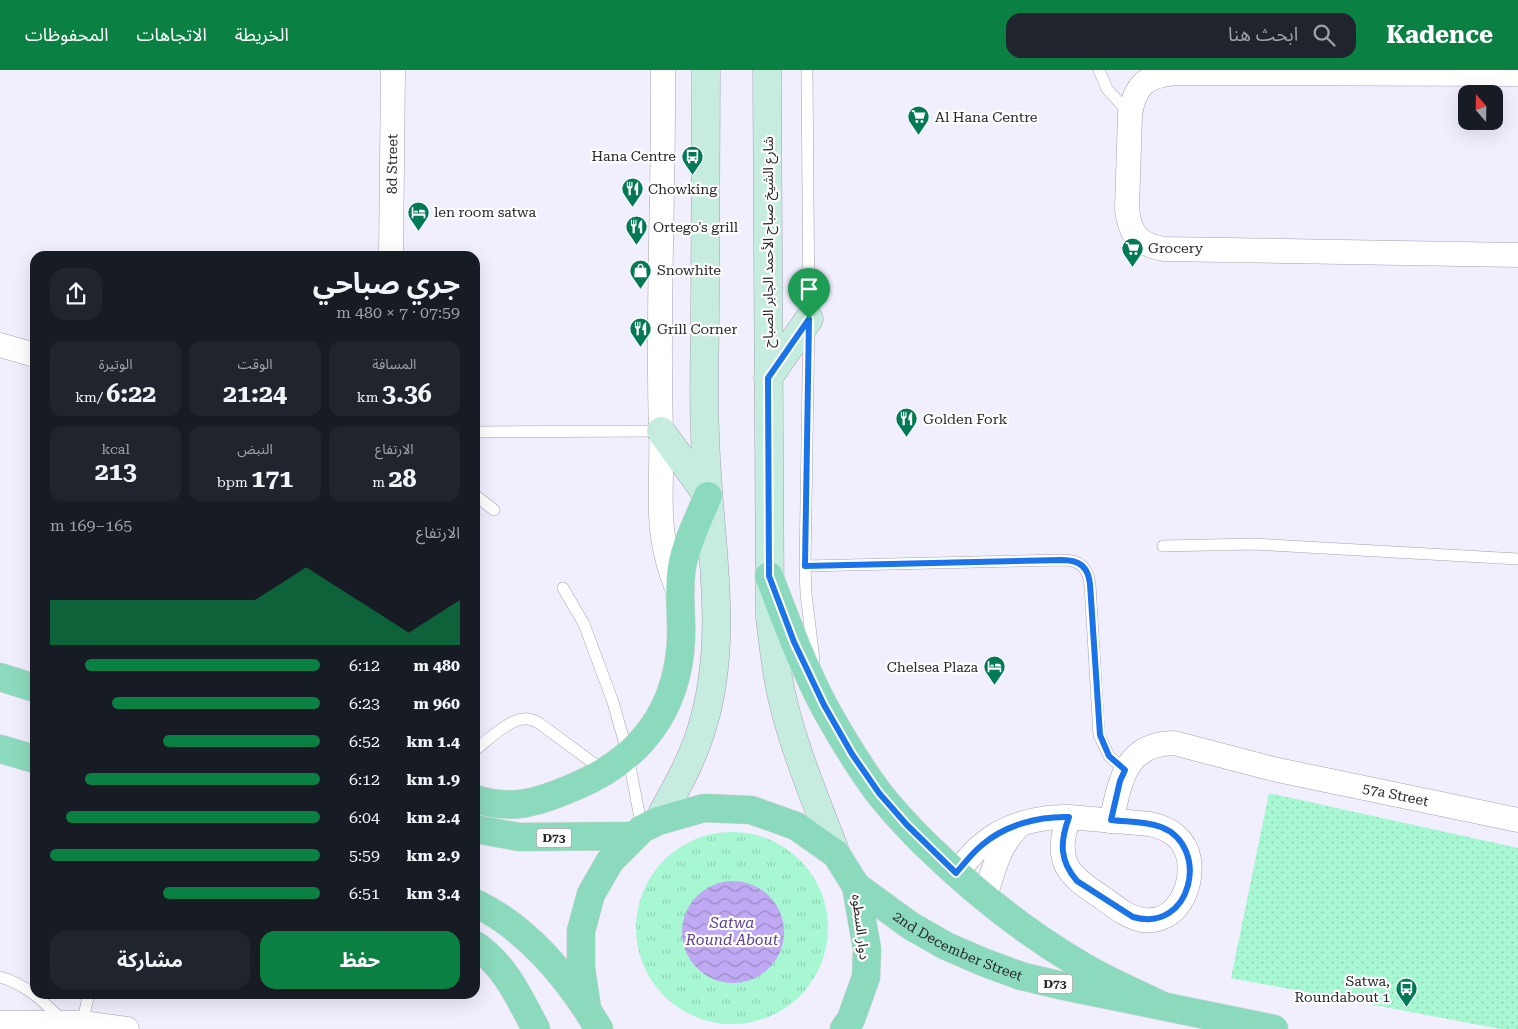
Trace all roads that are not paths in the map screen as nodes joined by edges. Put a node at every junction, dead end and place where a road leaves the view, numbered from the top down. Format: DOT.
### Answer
graph roads {
  1 [pos="393,70"];
  2 [pos="663,70"];
  3 [pos="706,70"];
  4 [pos="768,70"];
  5 [pos="807,70"];
  6 [pos="1099,70"];
  7 [pos="1378,72"];
  8 [pos="1518,74"];
  9 [pos="1130,114"];
  10 [pos="391,251"];
  11 [pos="1518,256"];
  12 [pos="809,319"];
  13 [pos="0,345"];
  14 [pos="30,354"];
  15 [pos="768,378"];
  16 [pos="661,431"];
  17 [pos="480,432"];
  18 [pos="708,496"];
  19 [pos="480,499"];
  20 [pos="494,510"];
  21 [pos="1163,546"];
  22 [pos="1518,559"];
  23 [pos="805,566"];
  24 [pos="769,576"];
  25 [pos="563,588"];
  26 [pos="679,594"];
  27 [pos="0,677"];
  28 [pos="30,686"];
  29 [pos="824,705"];
  30 [pos="480,746"];
  31 [pos="0,749"];
  32 [pos="628,755"];
  33 [pos="30,758"];
  34 [pos="1272,769"];
  35 [pos="1125,770"];
  36 [pos="606,772"];
  37 [pos="480,800"];
  38 [pos="1069,817"];
  39 [pos="1518,820"];
  40 [pos="1119,821"];
  41 [pos="1020,825"];
  42 [pos="480,829"];
  43 [pos="645,829"];
  44 [pos="836,854"];
  45 [pos="956,873"];
  46 [pos="856,886"];
  47 [pos="985,897"];
  48 [pos="480,906"];
  49 [pos="480,947"];
  50 [pos="0,977"];
  51 [pos="30,991"];
  52 [pos="41,999"];
  53 [pos="86,999"];
  54 [pos="1161,1005"];
  55 [pos="593,1019"];
  56 [pos="73,1022"];
  57 [pos="0,1023"];
  58 [pos="126,1029"];
  59 [pos="536,1029"];
  60 [pos="844,1029"];
  61 [pos="1274,1029"];
  1 -- 10 [label="street, 8d Street"];
  2 -- 16 [label="street"];
  3 -- 18 [label="main road"];
  4 -- 15 [label="main road, شارع الشيخ صباح الأحمد الجابر الصباح"];
  5 -- 12 [label="lane"];
  6 -- 9 [label="lane"];
  7 -- 8 [label="street"];
  7 -- 9 [label="street"];
  9 -- 11 [label="street"];
  12 -- 15 [label="main road"];
  12 -- 23 [label="lane"];
  13 -- 14 [label="street"];
  15 -- 24 [label="main road, شارع الشيخ صباح الأحمد الجابر الصباح"];
  16 -- 17 [label="lane"];
  16 -- 18 [label="main road"];
  16 -- 26 [label="street"];
  18 -- 26 [label="main road"];
  18 -- 43 [label="main road"];
  19 -- 20 [label="lane"];
  21 -- 22 [label="lane"];
  23 -- 29 [label="lane"];
  23 -- 35 [label="lane"];
  24 -- 29 [label="main road"];
  24 -- 44 [label="main road, شارع الشيخ صباح الأحمد الجابر الصباح"];
  25 -- 32 [label="lane"];
  26 -- 32 [label="main road"];
  27 -- 28 [label="main road"];
  29 -- 45 [label="main road"];
  30 -- 36 [label="lane"];
  31 -- 33 [label="main road"];
  32 -- 36 [label="main road"];
  32 -- 43 [label="lane"];
  34 -- 35 [label="street, 57a Street"];
  34 -- 39 [label="street, 57a Street"];
  34 -- 40 [label="street, 57a Street"];
  35 -- 40 [label="street, 57a Street"];
  36 -- 37 [label="main road"];
  38 -- 40 [label="street"];
  38 -- 40 [label="street"];
  38 -- 41 [label="street"];
  41 -- 45 [label="street"];
  41 -- 47 [label="street"];
  42 -- 43 [label="main road, D73"];
  43 -- 44 [label="main road, دوار السطوه"];
  43 -- 55 [label="main road"];
  44 -- 46 [label="main road, دوار السطوه"];
  45 -- 47 [label="main road"];
  46 -- 54 [label="main road, 2nd December Street / D73"];
  46 -- 60 [label="main road, دوار السطوه"];
  47 -- 54 [label="main road"];
  48 -- 55 [label="main road"];
  49 -- 59 [label="main road"];
  50 -- 51 [label="lane"];
  52 -- 56 [label="lane"];
  53 -- 56 [label="lane"];
  54 -- 61 [label="main road, 2nd December Street / D73"];
  56 -- 57 [label="street"];
  56 -- 58 [label="street"];
}
